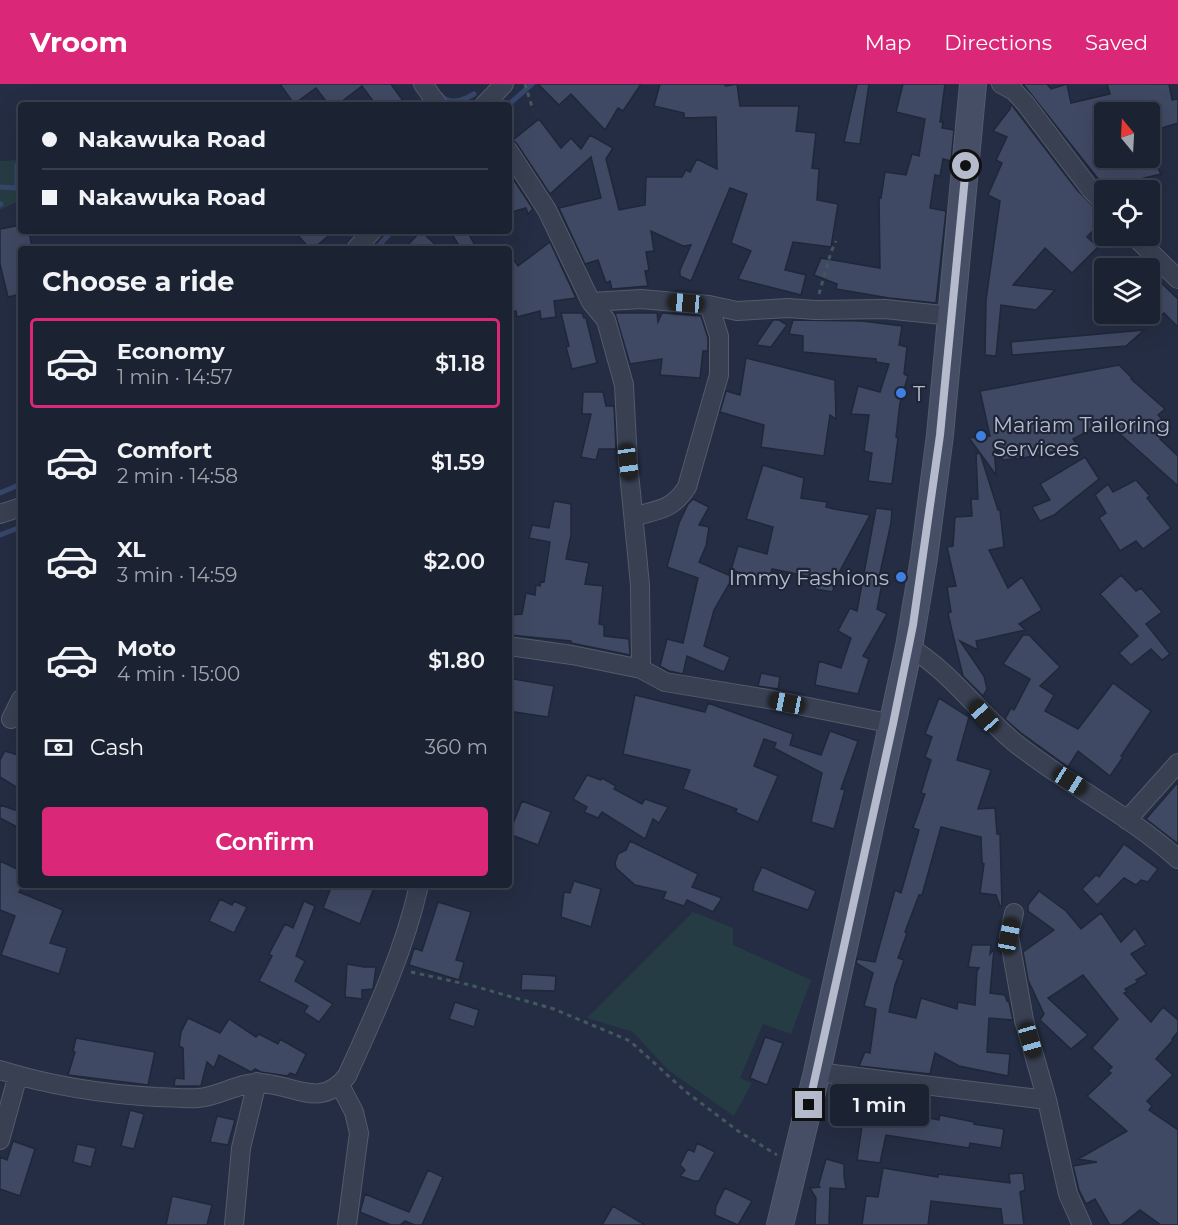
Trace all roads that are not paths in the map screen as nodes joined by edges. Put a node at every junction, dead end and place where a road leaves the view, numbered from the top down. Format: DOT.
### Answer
graph roads {
  1 [pos="423,84"];
  2 [pos="504,84"];
  3 [pos="973,84"];
  4 [pos="1001,84"];
  5 [pos="437,102"];
  6 [pos="487,102"];
  7 [pos="512,156"];
  8 [pos="1094,193"];
  9 [pos="369,234"];
  10 [pos="359,246"];
  11 [pos="1146,246"];
  12 [pos="1174,269"];
  13 [pos="591,302"];
  14 [pos="709,305"];
  15 [pos="952,316"];
  16 [pos="18,508"];
  17 [pos="0,514"];
  18 [pos="635,516"];
  19 [pos="512,647"];
  20 [pos="909,648"];
  21 [pos="641,669"];
  22 [pos="18,705"];
  23 [pos="11,719"];
  24 [pos="893,724"];
  25 [pos="1178,763"];
  26 [pos="1127,820"];
  27 [pos="1178,859"];
  28 [pos="418,888"];
  29 [pos="1014,913"];
  30 [pos="0,1070"];
  31 [pos="817,1072"];
  32 [pos="18,1075"];
  33 [pos="256,1082"];
  34 [pos="340,1085"];
  35 [pos="1047,1101"];
  36 [pos="0,1140"];
  37 [pos="234,1225"];
  38 [pos="347,1225"];
  39 [pos="780,1225"];
  40 [pos="1082,1225"];
  1 -- 5 [label="street"];
  2 -- 6 [label="street"];
  3 -- 15 [label="main road"];
  4 -- 8 [label="street"];
  7 -- 13 [label="street"];
  9 -- 10 [label="street"];
  11 -- 12 [label="street"];
  13 -- 14 [label="street"];
  13 -- 18 [label="street"];
  14 -- 15 [label="street"];
  14 -- 18 [label="street"];
  15 -- 20 [label="main road"];
  16 -- 17 [label="street"];
  18 -- 21 [label="street"];
  19 -- 21 [label="street"];
  20 -- 24 [label="main road"];
  20 -- 26 [label="street"];
  21 -- 24 [label="street"];
  22 -- 23 [label="street"];
  24 -- 31 [label="main road"];
  25 -- 26 [label="street"];
  26 -- 27 [label="street"];
  28 -- 34 [label="street"];
  29 -- 35 [label="street"];
  30 -- 32 [label="street"];
  31 -- 35 [label="street"];
  31 -- 39 [label="main road"];
  32 -- 33 [label="street"];
  32 -- 36 [label="street"];
  33 -- 34 [label="street"];
  33 -- 37 [label="street"];
  34 -- 38 [label="street"];
  35 -- 40 [label="street"];
}
